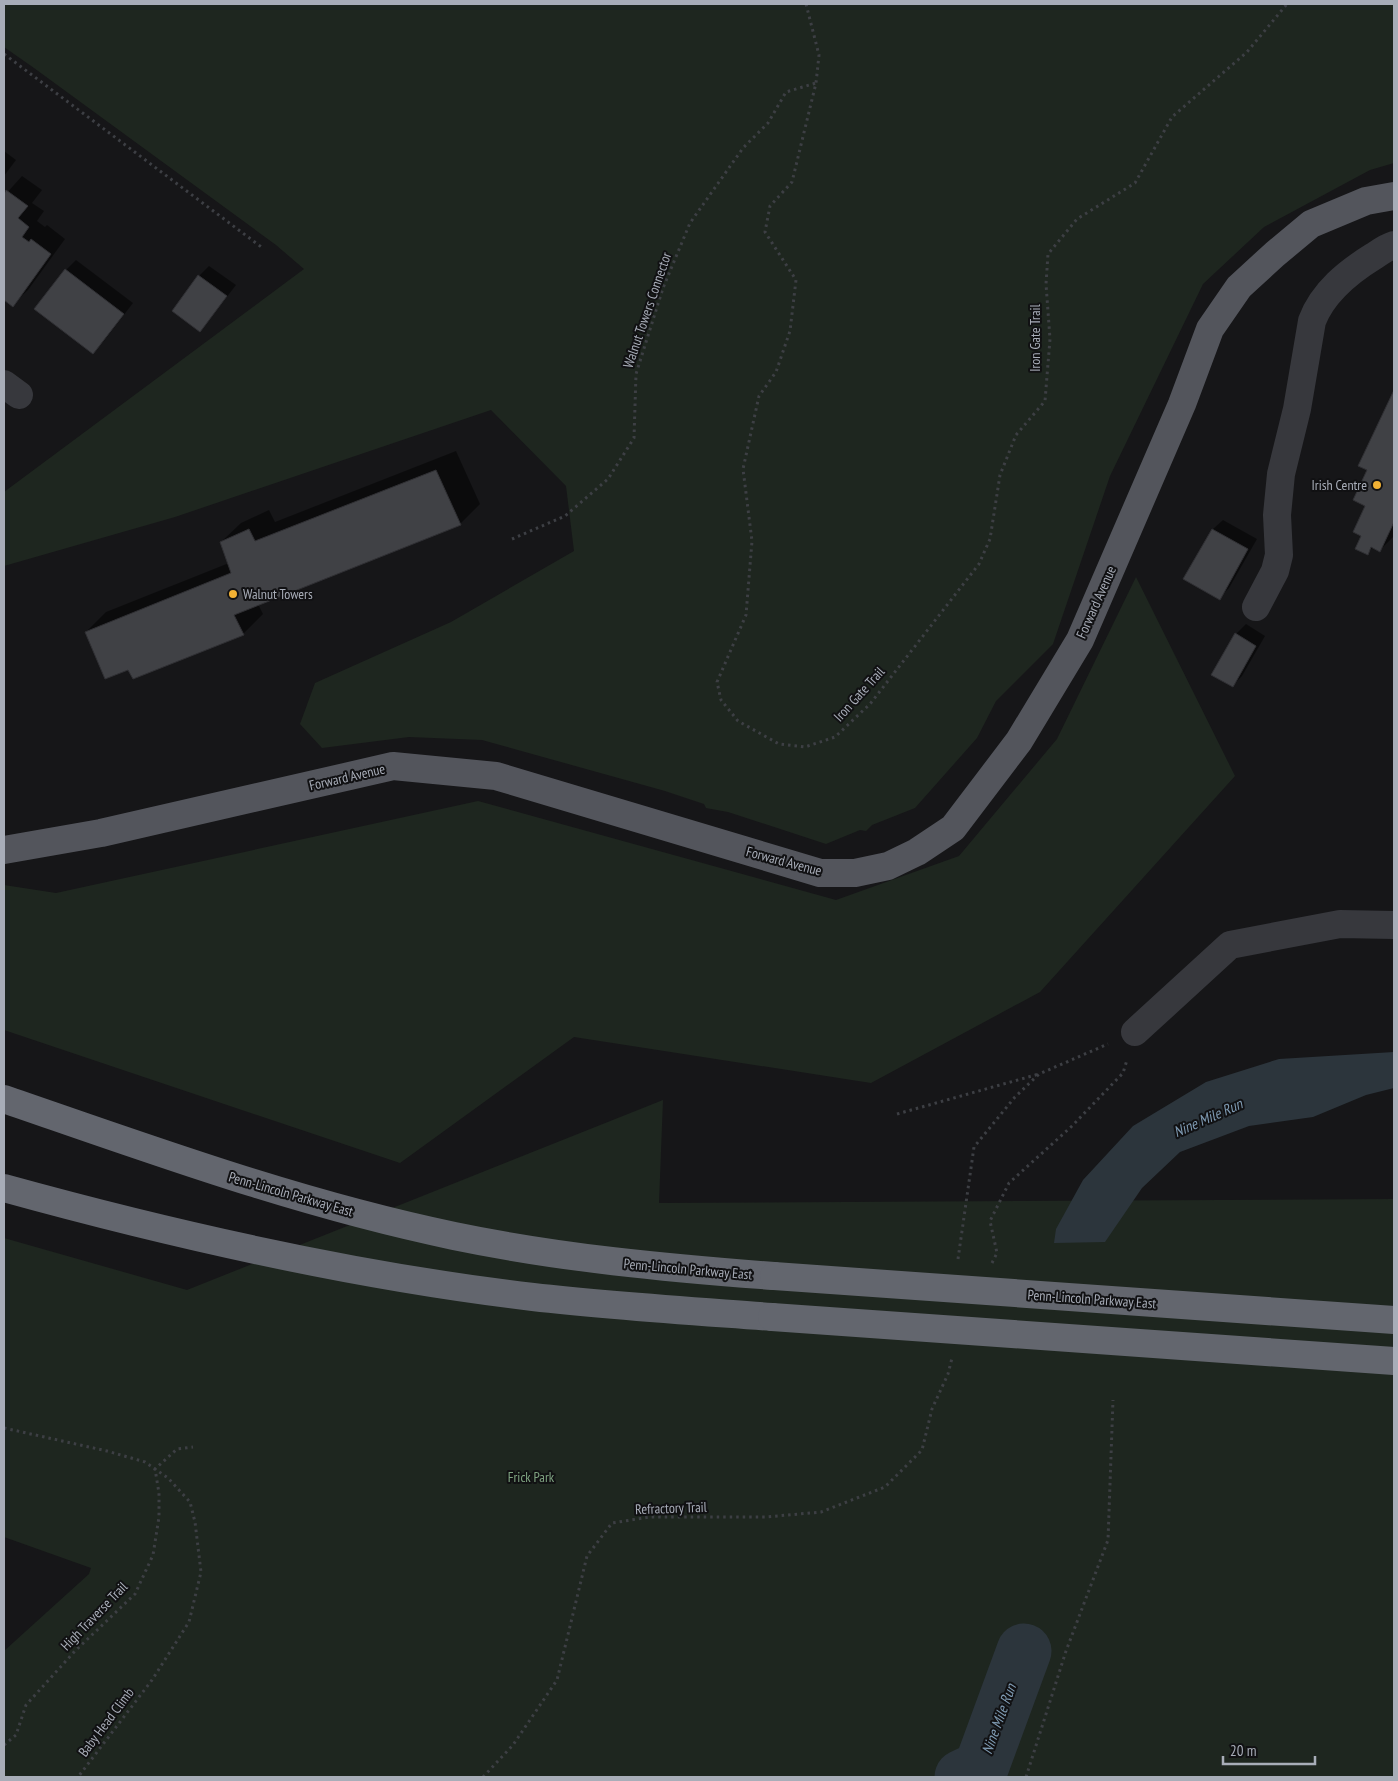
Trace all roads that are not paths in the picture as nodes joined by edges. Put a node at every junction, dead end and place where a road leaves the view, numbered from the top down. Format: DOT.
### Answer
graph roads {
  1 [pos="1394,196"];
  2 [pos="1394,245"];
  3 [pos="1256,607"];
  4 [pos="4,850"];
  5 [pos="1394,925"];
  6 [pos="1135,1032"];
  7 [pos="4,1099"];
  8 [pos="4,1188"];
  9 [pos="1394,1320"];
  10 [pos="1394,1361"];
  1 -- 4 [label="main road, Forward Avenue"];
  2 -- 3 [label="lane"];
  5 -- 6 [label="lane"];
  7 -- 9 [label="highway, Penn-Lincoln Parkway East, bridge"];
  8 -- 10 [label="highway, bridge"];
}
